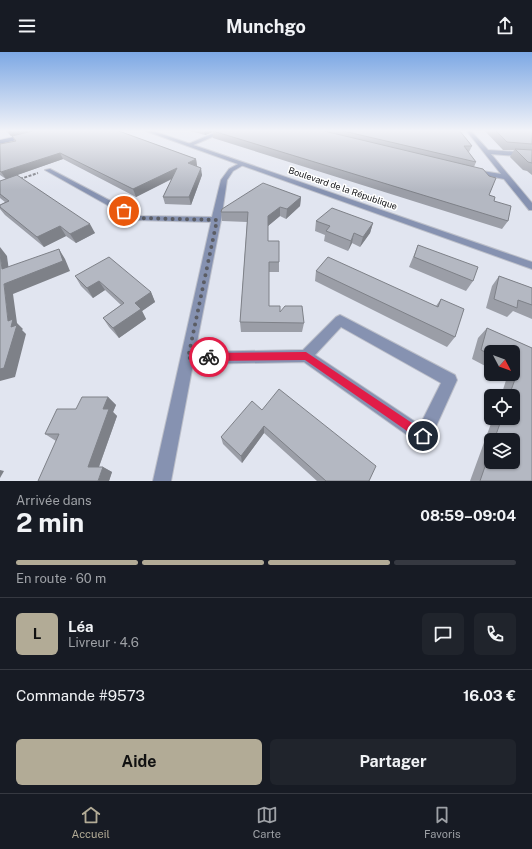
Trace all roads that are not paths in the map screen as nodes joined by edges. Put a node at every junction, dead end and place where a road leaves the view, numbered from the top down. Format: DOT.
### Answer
graph roads {
  1 [pos="203,150"];
  2 [pos="487,152"];
  3 [pos="532,155"];
  4 [pos="242,164"];
  5 [pos="48,170"];
  6 [pos="467,170"];
  7 [pos="506,177"];
  8 [pos="532,208"];
  9 [pos="217,220"];
  10 [pos="532,266"];
  11 [pos="306,356"];
  12 [pos="188,358"];
  13 [pos="162,481"];
  1 -- 4 [label="street, Boulevard de la République"];
  2 -- 3 [label="street"];
  2 -- 7 [label="street"];
  4 -- 9 [label="street"];
  4 -- 10 [label="street, Boulevard de la République"];
  5 -- 9 [label="street"];
  6 -- 7 [label="street"];
  7 -- 8 [label="street"];
  9 -- 12 [label="street"];
  11 -- 11 [label="street"];
  11 -- 12 [label="street"];
  12 -- 13 [label="street"];
}
